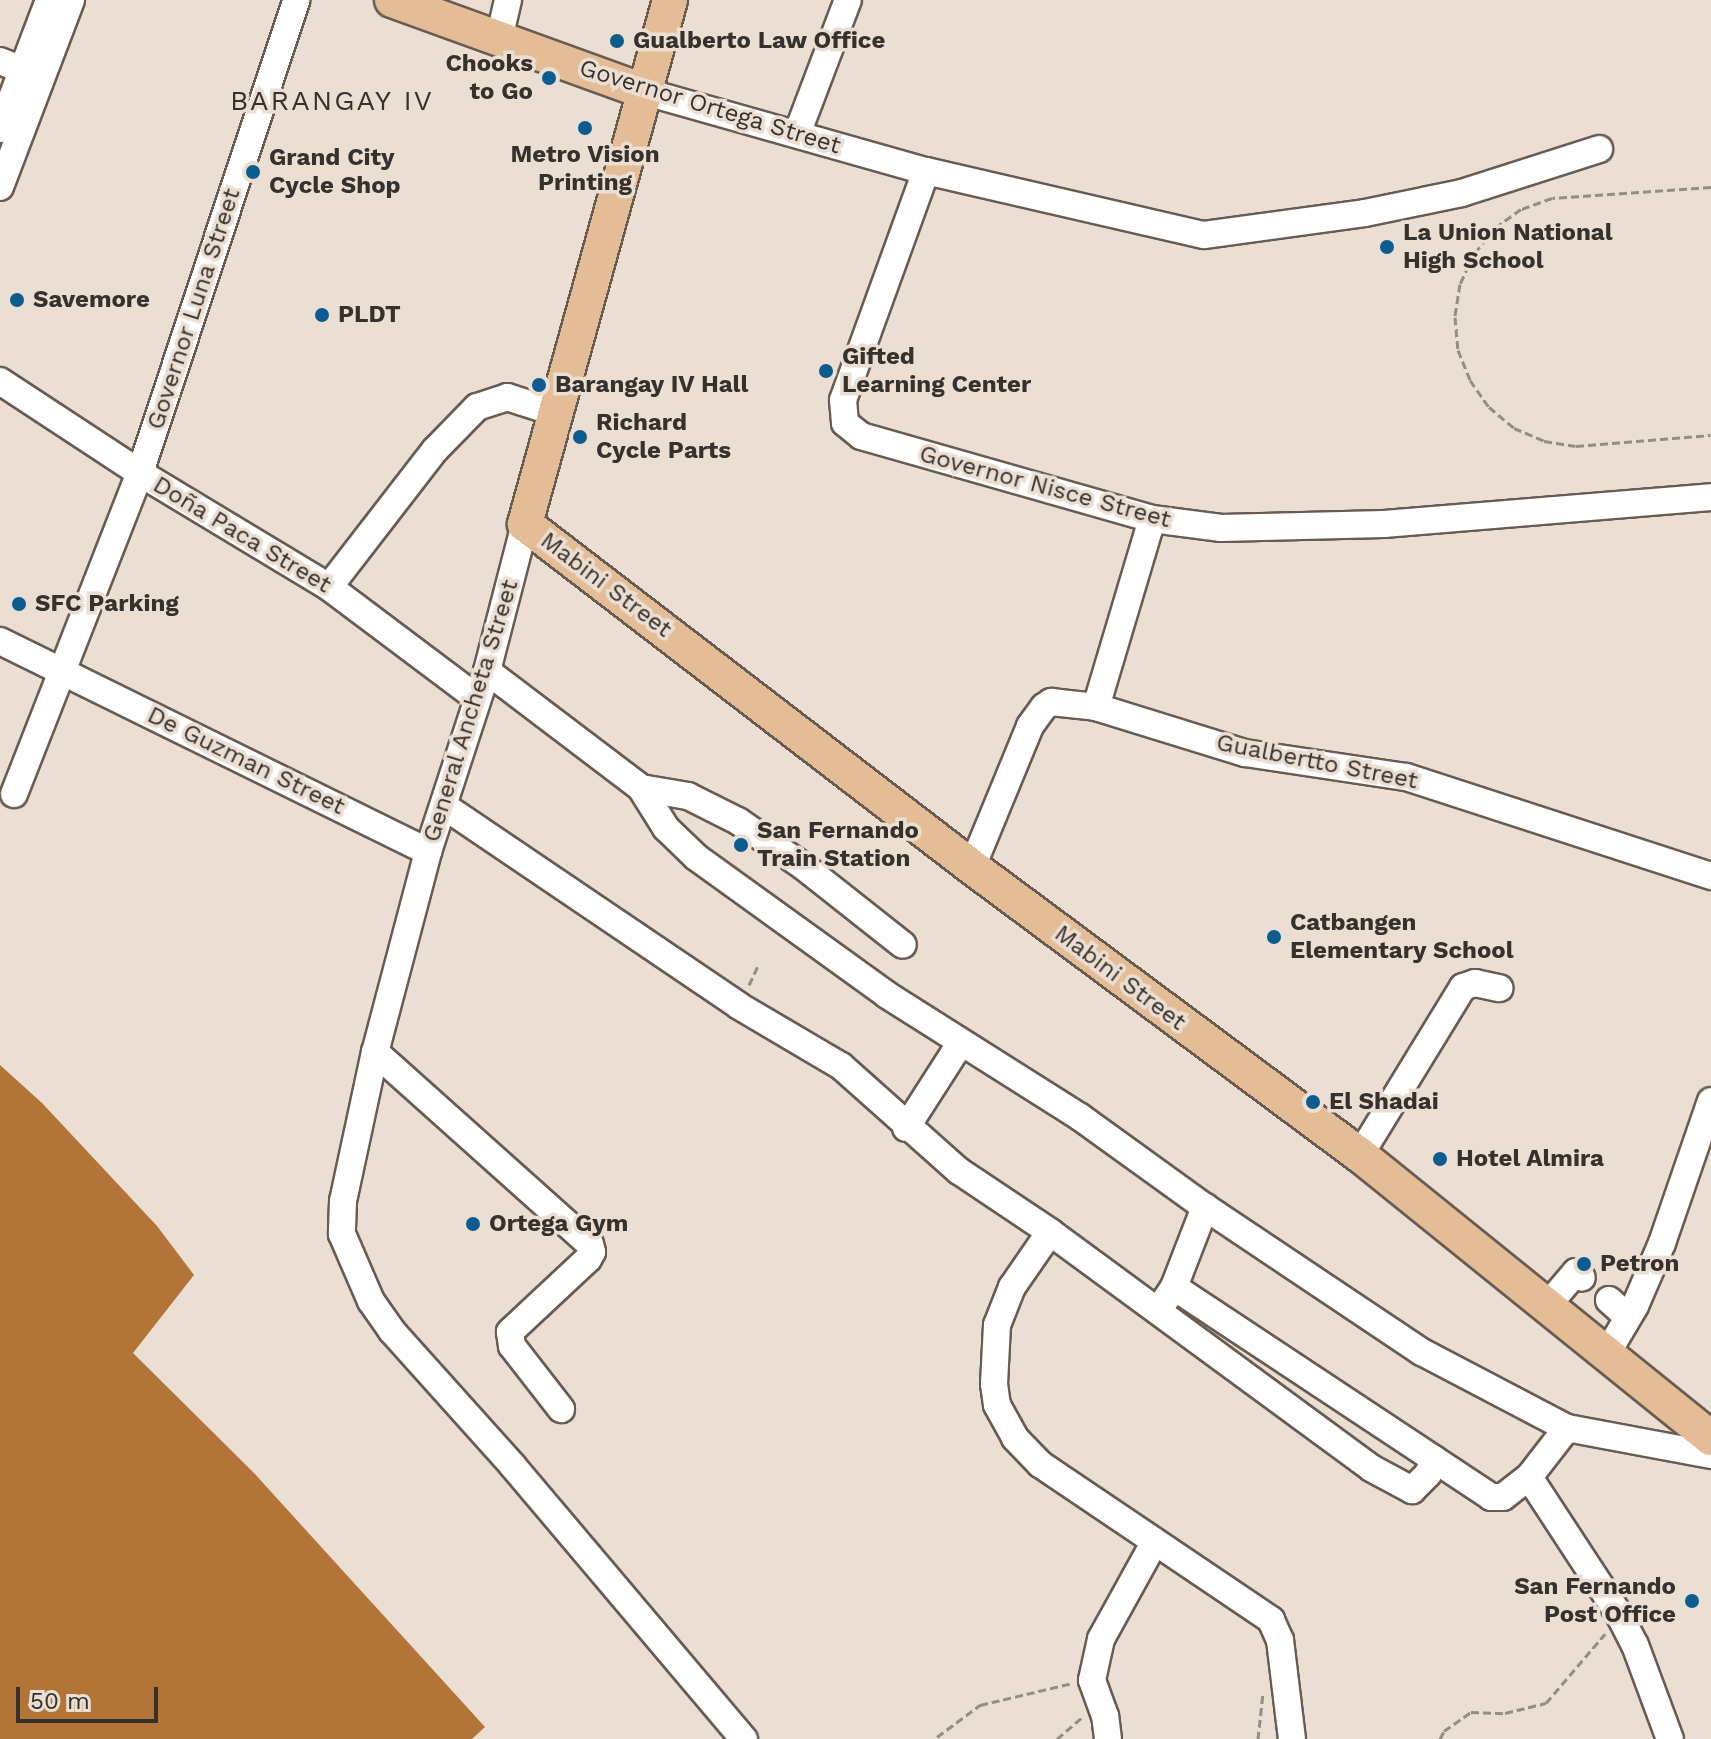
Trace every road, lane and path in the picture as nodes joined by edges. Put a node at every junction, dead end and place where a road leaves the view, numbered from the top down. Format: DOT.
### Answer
graph roads {
  1 [pos="49,0"];
  2 [pos="71,0"];
  3 [pos="296,0"];
  4 [pos="392,0"];
  5 [pos="508,0"];
  6 [pos="670,0"];
  7 [pos="848,0"];
  8 [pos="499,39"];
  9 [pos="11,65"];
  10 [pos="646,92"];
  11 [pos="0,129"];
  12 [pos="797,134"];
  13 [pos="1599,149"];
  14 [pos="926,171"];
  15 [pos="0,187"];
  16 [pos="1711,187"];
  17 [pos="0,381"];
  18 [pos="557,413"];
  19 [pos="1711,435"];
  20 [pos="140,473"];
  21 [pos="1711,497"];
  22 [pos="1152,519"];
  23 [pos="525,524"];
  24 [pos="329,587"];
  25 [pos="0,641"];
  26 [pos="63,670"];
  27 [pos="487,671"];
  28 [pos="477,698"];
  29 [pos="1096,707"];
  30 [pos="641,788"];
  31 [pos="14,794"];
  32 [pos="444,806"];
  33 [pos="428,852"];
  34 [pos="972,867"];
  35 [pos="1711,876"];
  36 [pos="903,945"];
  37 [pos="1499,988"];
  38 [pos="960,1044"];
  39 [pos="375,1052"];
  40 [pos="1711,1101"];
  41 [pos="906,1128"];
  42 [pos="1707,1129"];
  43 [pos="1360,1155"];
  44 [pos="1205,1207"];
  45 [pos="1050,1232"];
  46 [pos="1582,1278"];
  47 [pos="1174,1287"];
  48 [pos="1546,1307"];
  49 [pos="1158,1311"];
  50 [pos="1606,1355"];
  51 [pos="561,1409"];
  52 [pos="1567,1428"];
  53 [pos="1711,1438"];
  54 [pos="1711,1455"];
  55 [pos="1434,1459"];
  56 [pos="1529,1477"];
  57 [pos="1154,1543"];
  58 [pos="1620,1616"];
  59 [pos="1096,1690"];
  60 [pos="937,1737"];
  61 [pos="744,1739"];
  62 [pos="1057,1739"];
  63 [pos="1108,1739"];
  64 [pos="1292,1739"];
  65 [pos="1440,1739"];
  66 [pos="1670,1739"];
  1 -- 9 [label="street"];
  2 -- 15 [label="street"];
  3 -- 20 [label="street, Governor Luna Street"];
  4 -- 8 [label="main road, Governor Ortega Street"];
  5 -- 8 [label="street"];
  6 -- 10 [label="main road, General Ancheta Street"];
  7 -- 12 [label="street"];
  8 -- 10 [label="main road, Governor Ortega Street"];
  9 -- 11 [label="street"];
  10 -- 12 [label="street, Governor Ortega Street"];
  10 -- 18 [label="main road, General Ancheta Street"];
  12 -- 14 [label="street, Governor Ortega Street"];
  13 -- 14 [label="street, Governor Ortega Street"];
  14 -- 22 [label="street, Governor Nisce Street"];
  16 -- 19 [label="path"];
  17 -- 20 [label="street, Doña Paca Street"];
  18 -- 23 [label="main road, General Ancheta Street"];
  18 -- 24 [label="street"];
  20 -- 24 [label="street, Doña Paca Street"];
  20 -- 26 [label="street, Governor Luna Street"];
  21 -- 22 [label="street, Governor Nisce Street"];
  22 -- 29 [label="street"];
  23 -- 27 [label="street, General Ancheta Street"];
  23 -- 34 [label="main road, Mabini Street"];
  24 -- 28 [label="street, Doña Paca Street"];
  25 -- 26 [label="street, De Guzman Street"];
  26 -- 31 [label="street, Governor Luna Street"];
  26 -- 33 [label="street, De Guzman Street"];
  27 -- 28 [label="street, General Ancheta Street"];
  27 -- 30 [label="street"];
  28 -- 32 [label="street, General Ancheta Street"];
  29 -- 34 [label="street, Gualbertto Street"];
  29 -- 35 [label="street, Gualbertto Street"];
  30 -- 36 [label="street"];
  30 -- 38 [label="street"];
  32 -- 33 [label="street, General Ancheta Street"];
  32 -- 41 [label="street"];
  33 -- 39 [label="street, General Ancheta Street"];
  34 -- 43 [label="main road, Mabini Street"];
  37 -- 43 [label="street"];
  38 -- 41 [label="street"];
  38 -- 44 [label="street"];
  39 -- 51 [label="street"];
  39 -- 61 [label="street, General Ancheta Street"];
  40 -- 42 [label="street"];
  41 -- 45 [label="street"];
  42 -- 50 [label="street"];
  43 -- 48 [label="main road, Mabini Street"];
  44 -- 47 [label="street"];
  44 -- 52 [label="street"];
  45 -- 49 [label="street"];
  45 -- 57 [label="street"];
  46 -- 48 [label="street"];
  47 -- 49 [label="street"];
  47 -- 55 [label="street"];
  48 -- 50 [label="main road, Mabini Street"];
  49 -- 55 [label="street"];
  50 -- 53 [label="main road, Mabini Street"];
  52 -- 54 [label="street"];
  52 -- 56 [label="street"];
  55 -- 56 [label="street"];
  56 -- 58 [label="street"];
  57 -- 59 [label="street"];
  57 -- 64 [label="street"];
  58 -- 65 [label="path"];
  58 -- 66 [label="street"];
  59 -- 60 [label="path"];
  59 -- 62 [label="path"];
  59 -- 63 [label="street"];
}
